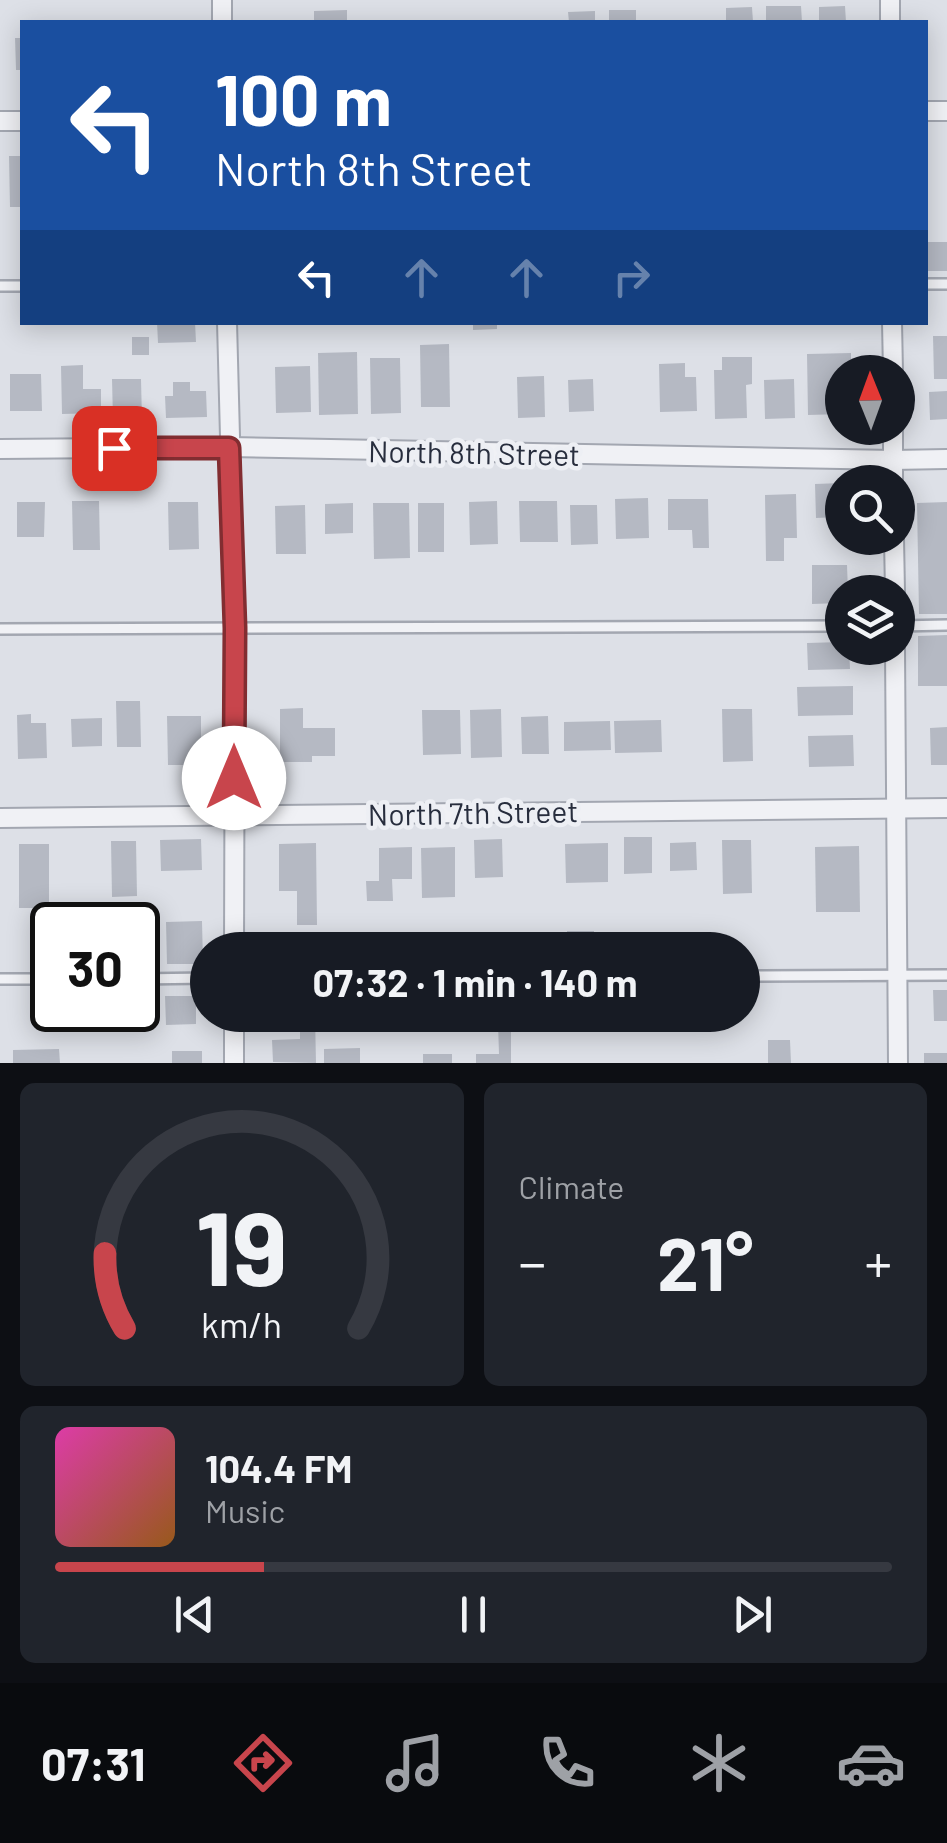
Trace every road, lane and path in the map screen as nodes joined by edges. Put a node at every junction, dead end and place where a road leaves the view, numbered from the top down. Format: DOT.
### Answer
graph roads {
  1 [pos="226,325"];
  2 [pos="892,325"];
  3 [pos="892,355"];
  4 [pos="893,445"];
  5 [pos="229,448"];
  6 [pos="0,449"];
  7 [pos="947,459"];
  8 [pos="893,460"];
  9 [pos="893,465"];
  10 [pos="825,626"];
  11 [pos="915,626"];
  12 [pos="947,626"];
  13 [pos="235,628"];
  14 [pos="0,629"];
  15 [pos="895,665"];
  16 [pos="896,808"];
  17 [pos="947,808"];
  18 [pos="234,815"];
  19 [pos="0,818"];
  20 [pos="234,932"];
  21 [pos="947,975"];
  22 [pos="760,976"];
  23 [pos="898,976"];
  24 [pos="160,978"];
  25 [pos="190,978"];
  26 [pos="0,979"];
  27 [pos="30,979"];
  28 [pos="234,1032"];
  29 [pos="234,1063"];
  30 [pos="898,1063"];
  1 -- 5 [label="street"];
  2 -- 3 [label="street"];
  4 -- 8 [label="street"];
  5 -- 6 [label="street, North 8th Street"];
  5 -- 8 [label="street, North 8th Street"];
  5 -- 13 [label="street"];
  7 -- 8 [label="street, North 8th Street"];
  8 -- 9 [label="street"];
  10 -- 13 [label="lane"];
  11 -- 12 [label="lane"];
  13 -- 14 [label="lane"];
  13 -- 18 [label="street"];
  15 -- 16 [label="street"];
  16 -- 17 [label="street, North 7th Street"];
  16 -- 18 [label="street, North 7th Street"];
  16 -- 23 [label="street"];
  18 -- 19 [label="street, North 7th Street"];
  18 -- 20 [label="street"];
  21 -- 23 [label="lane"];
  22 -- 23 [label="lane"];
  23 -- 30 [label="street"];
  24 -- 25 [label="lane"];
  26 -- 27 [label="lane"];
  28 -- 29 [label="street"];
}
